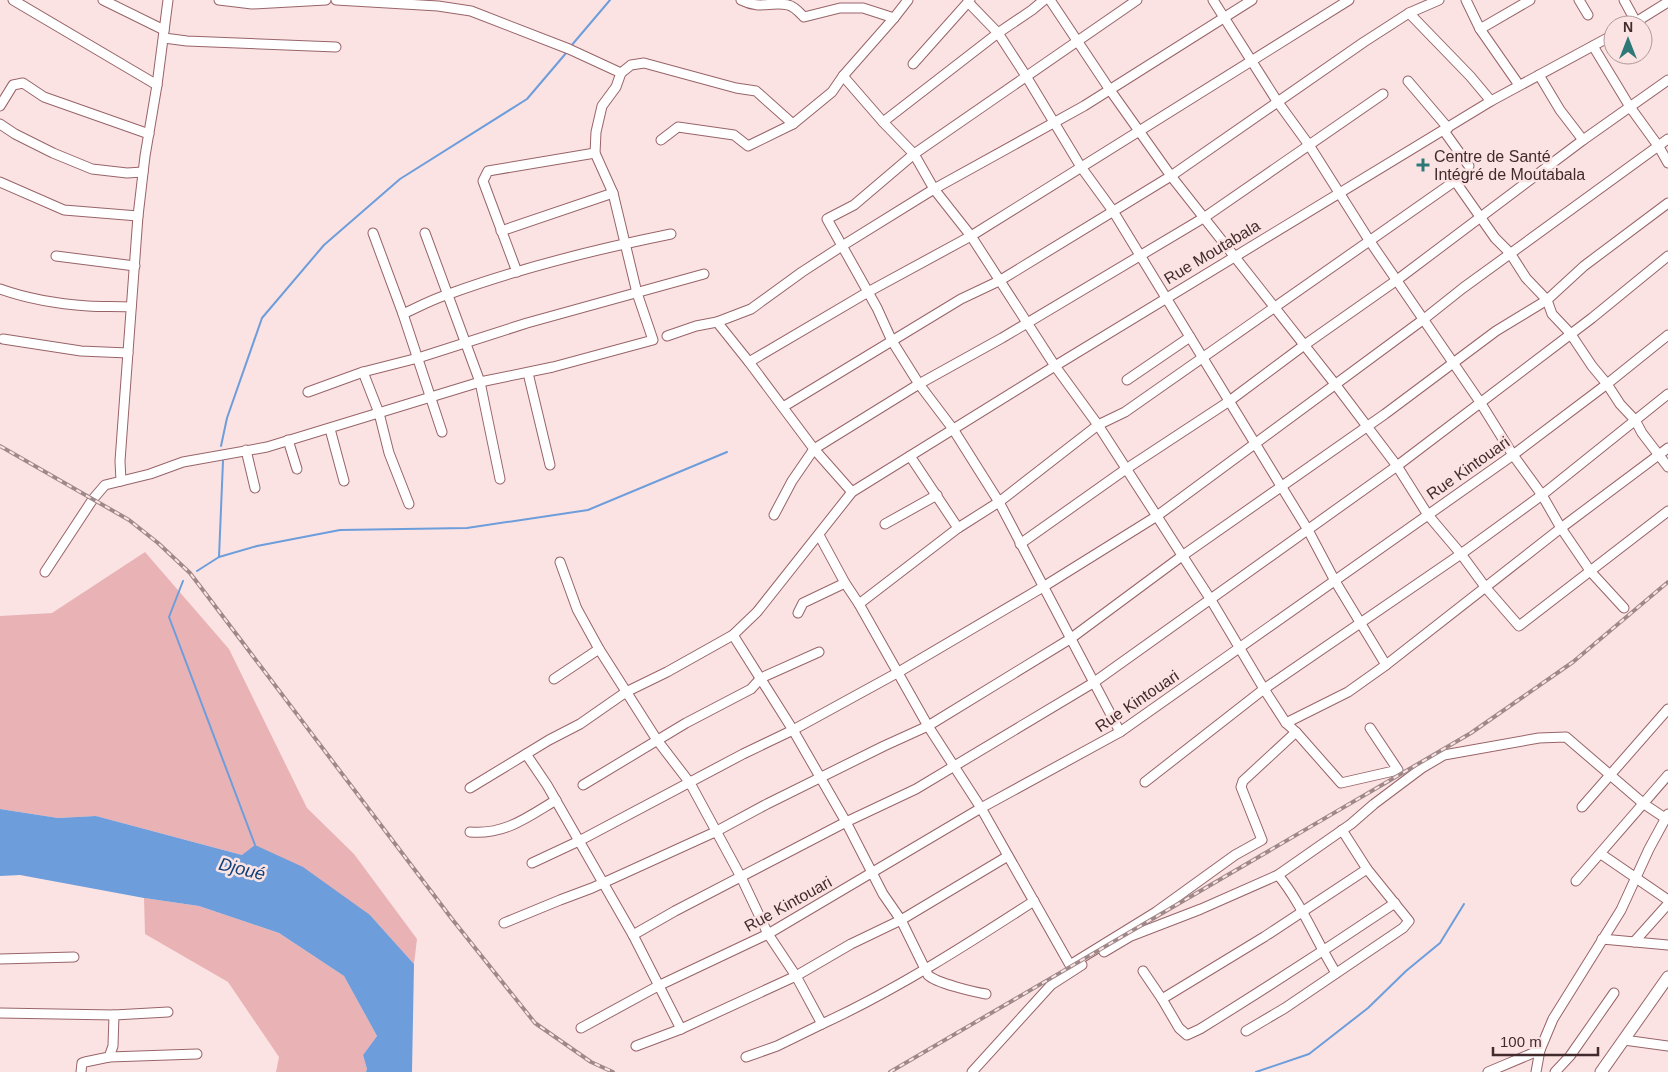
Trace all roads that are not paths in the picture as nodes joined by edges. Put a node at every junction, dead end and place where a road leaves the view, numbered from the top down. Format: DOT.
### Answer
graph roads {
  1 [pos="13,0"];
  2 [pos="103,0"];
  3 [pos="168,0"];
  4 [pos="219,0"];
  5 [pos="326,0"];
  6 [pos="336,0"];
  7 [pos="741,0"];
  8 [pos="908,0"];
  9 [pos="1044,0"];
  10 [pos="1050,0"];
  11 [pos="1137,0"];
  12 [pos="1213,0"];
  13 [pos="1252,0"];
  14 [pos="1349,0"];
  15 [pos="1439,0"];
  16 [pos="1466,0"];
  17 [pos="1530,0"];
  18 [pos="1579,0"];
  19 [pos="1624,0"];
  20 [pos="969,1"];
  21 [pos="1667,5"];
  22 [pos="1409,13"];
  23 [pos="1588,14"];
  24 [pos="1630,15"];
  25 [pos="1649,15"];
  26 [pos="894,18"];
  27 [pos="1224,19"];
  28 [pos="1480,29"];
  29 [pos="998,33"];
  30 [pos="164,34"];
  31 [pos="1078,40"];
  32 [pos="1603,40"];
  33 [pos="1593,46"];
  34 [pos="336,47"];
  35 [pos="1251,61"];
  36 [pos="913,64"];
  37 [pos="621,72"];
  38 [pos="1539,75"];
  39 [pos="843,76"];
  40 [pos="1026,76"];
  41 [pos="1668,80"];
  42 [pos="1408,81"];
  43 [pos="157,85"];
  44 [pos="1519,85"];
  45 [pos="1110,90"];
  46 [pos="1382,94"];
  47 [pos="1277,101"];
  48 [pos="1491,101"];
  49 [pos="0,105"];
  50 [pos="1630,107"];
  51 [pos="882,122"];
  52 [pos="1055,123"];
  53 [pos="0,124"];
  54 [pos="793,124"];
  55 [pos="1446,129"];
  56 [pos="1139,131"];
  57 [pos="149,134"];
  58 [pos="1668,139"];
  59 [pos="661,140"];
  60 [pos="1583,140"];
  61 [pos="1309,145"];
  62 [pos="1659,146"];
  63 [pos="595,153"];
  64 [pos="914,154"];
  65 [pos="1668,163"];
  66 [pos="1469,166"];
  67 [pos="1081,167"];
  68 [pos="143,172"];
  69 [pos="1171,176"];
  70 [pos="0,182"];
  71 [pos="934,189"];
  72 [pos="612,193"];
  73 [pos="1338,193"];
  74 [pos="1668,203"];
  75 [pos="1113,211"];
  76 [pos="138,216"];
  77 [pos="1205,217"];
  78 [pos="1480,217"];
  79 [pos="501,231"];
  80 [pos="373,233"];
  81 [pos="425,233"];
  82 [pos="671,234"];
  83 [pos="971,236"];
  84 [pos="1369,240"];
  85 [pos="625,244"];
  86 [pos="842,246"];
  87 [pos="1510,254"];
  88 [pos="56,256"];
  89 [pos="1235,256"];
  90 [pos="1668,256"];
  91 [pos="1140,257"];
  92 [pos="135,266"];
  93 [pos="517,272"];
  94 [pos="704,274"];
  95 [pos="1397,280"];
  96 [pos="999,281"];
  97 [pos="0,288"];
  98 [pos="868,292"];
  99 [pos="637,293"];
  100 [pos="448,294"];
  101 [pos="1166,298"];
  102 [pos="1547,300"];
  103 [pos="131,307"];
  104 [pos="1274,307"];
  105 [pos="403,314"];
  106 [pos="1424,319"];
  107 [pos="717,322"];
  108 [pos="1027,322"];
  109 [pos="1570,333"];
  110 [pos="1668,335"];
  111 [pos="667,336"];
  112 [pos="1190,336"];
  113 [pos="3,339"];
  114 [pos="892,341"];
  115 [pos="465,343"];
  116 [pos="1304,346"];
  117 [pos="128,353"];
  118 [pos="418,358"];
  119 [pos="1202,358"];
  120 [pos="749,362"];
  121 [pos="1453,362"];
  122 [pos="1055,366"];
  123 [pos="362,372"];
  124 [pos="528,373"];
  125 [pos="1127,380"];
  126 [pos="480,382"];
  127 [pos="919,384"];
  128 [pos="1335,384"];
  129 [pos="1607,384"];
  130 [pos="308,392"];
  131 [pos="1668,394"];
  132 [pos="430,397"];
  133 [pos="1228,402"];
  134 [pos="1480,402"];
  135 [pos="783,407"];
  136 [pos="379,413"];
  137 [pos="1636,420"];
  138 [pos="1098,425"];
  139 [pos="1367,427"];
  140 [pos="330,429"];
  141 [pos="954,429"];
  142 [pos="442,432"];
  143 [pos="288,440"];
  144 [pos="1255,445"];
  145 [pos="1668,448"];
  146 [pos="814,449"];
  147 [pos="246,450"];
  148 [pos="1513,455"];
  149 [pos="1659,455"];
  150 [pos="910,456"];
  151 [pos="550,465"];
  152 [pos="1397,466"];
  153 [pos="1668,467"];
  154 [pos="297,469"];
  155 [pos="1126,469"];
  156 [pos="500,479"];
  157 [pos="121,481"];
  158 [pos="344,482"];
  159 [pos="1280,487"];
  160 [pos="255,488"];
  161 [pos="852,492"];
  162 [pos="937,495"];
  163 [pos="1542,495"];
  164 [pos="999,502"];
  165 [pos="409,504"];
  166 [pos="1668,511"];
  167 [pos="774,515"];
  168 [pos="1428,515"];
  169 [pos="1157,516"];
  170 [pos="885,524"];
  171 [pos="958,528"];
  172 [pos="1561,528"];
  173 [pos="1308,530"];
  174 [pos="819,535"];
  175 [pos="1020,544"];
  176 [pos="1461,554"];
  177 [pos="1182,556"];
  178 [pos="560,562"];
  179 [pos="44,572"];
  180 [pos="1591,572"];
  181 [pos="1335,581"];
  182 [pos="845,583"];
  183 [pos="1042,587"];
  184 [pos="1486,588"];
  185 [pos="1210,600"];
  186 [pos="859,604"];
  187 [pos="1624,608"];
  188 [pos="798,613"];
  189 [pos="1361,622"];
  190 [pos="733,635"];
  191 [pos="1070,639"];
  192 [pos="1239,648"];
  193 [pos="599,649"];
  194 [pos="820,652"];
  195 [pos="1386,665"];
  196 [pos="897,673"];
  197 [pos="761,678"];
  198 [pos="554,679"];
  199 [pos="1093,683"];
  200 [pos="1264,689"];
  201 [pos="626,692"];
  202 [pos="1668,709"];
  203 [pos="1286,723"];
  204 [pos="928,726"];
  205 [pos="1370,728"];
  206 [pos="794,730"];
  207 [pos="1120,732"];
  208 [pos="1296,732"];
  209 [pos="657,740"];
  210 [pos="526,754"];
  211 [pos="954,766"];
  212 [pos="1668,775"];
  213 [pos="1609,776"];
  214 [pos="820,778"];
  215 [pos="1145,782"];
  216 [pos="690,783"];
  217 [pos="583,785"];
  218 [pos="470,788"];
  219 [pos="556,800"];
  220 [pos="1644,804"];
  221 [pos="1582,807"];
  222 [pos="981,808"];
  223 [pos="1667,816"];
  224 [pos="846,822"];
  225 [pos="1342,830"];
  226 [pos="470,832"];
  227 [pos="715,832"];
  228 [pos="580,841"];
  229 [pos="1601,854"];
  230 [pos="1008,856"];
  231 [pos="532,863"];
  232 [pos="1367,869"];
  233 [pos="872,873"];
  234 [pos="1278,874"];
  235 [pos="740,877"];
  236 [pos="1636,878"];
  237 [pos="1576,881"];
  238 [pos="603,883"];
  239 [pos="1668,900"];
  240 [pos="1034,901"];
  241 [pos="1396,902"];
  242 [pos="1668,904"];
  243 [pos="1302,912"];
  244 [pos="901,920"];
  245 [pos="504,923"];
  246 [pos="768,934"];
  247 [pos="633,935"];
  248 [pos="1602,939"];
  249 [pos="1634,942"];
  250 [pos="1668,945"];
  251 [pos="1322,950"];
  252 [pos="74,957"];
  253 [pos="0,959"];
  254 [pos="925,968"];
  255 [pos="1143,971"];
  256 [pos="1336,973"];
  257 [pos="796,976"];
  258 [pos="1668,977"];
  259 [pos="658,986"];
  260 [pos="1663,991"];
  261 [pos="1614,993"];
  262 [pos="986,994"];
  263 [pos="1162,999"];
  264 [pos="168,1012"];
  265 [pos="0,1013"];
  266 [pos="114,1015"];
  267 [pos="822,1024"];
  268 [pos="582,1028"];
  269 [pos="681,1029"];
  270 [pos="1246,1031"];
  271 [pos="1624,1040"];
  272 [pos="636,1046"];
  273 [pos="1668,1046"];
  274 [pos="1540,1050"];
  275 [pos="197,1054"];
  276 [pos="109,1057"];
  277 [pos="746,1058"];
  278 [pos="82,1072"];
  279 [pos="972,1072"];
  280 [pos="1488,1072"];
  281 [pos="1536,1072"];
  282 [pos="1556,1072"];
  283 [pos="1601,1072"];
  1 -- 43 [label="street"];
  2 -- 30 [label="street"];
  3 -- 30 [label="street"];
  4 -- 5 [label="street"];
  6 -- 37 [label="street"];
  7 -- 26 [label="street"];
  8 -- 26 [label="street"];
  9 -- 29 [label="street"];
  10 -- 31 [label="street"];
  11 -- 31 [label="street"];
  12 -- 27 [label="street"];
  13 -- 27 [label="street"];
  14 -- 35 [label="street"];
  15 -- 22 [label="street"];
  16 -- 28 [label="street"];
  17 -- 28 [label="street"];
  18 -- 23 [label="street"];
  19 -- 24 [label="street"];
  20 -- 29 [label="street"];
  20 -- 36 [label="street"];
  21 -- 25 [label="street"];
  22 -- 47 [label="street"];
  22 -- 48 [label="street"];
  26 -- 39 [label="street"];
  27 -- 35 [label="street"];
  27 -- 45 [label="street"];
  28 -- 44 [label="street"];
  29 -- 40 [label="street"];
  29 -- 51 [label="street"];
  30 -- 34 [label="street"];
  30 -- 43 [label="street"];
  31 -- 40 [label="street"];
  31 -- 45 [label="street"];
  32 -- 33 [label="street, Rue Moutabala"];
  33 -- 38 [label="street, Rue Moutabala"];
  33 -- 50 [label="street"];
  35 -- 47 [label="street"];
  35 -- 56 [label="street"];
  37 -- 54 [label="street"];
  37 -- 63 [label="street"];
  38 -- 44 [label="street, Rue Moutabala"];
  38 -- 60 [label="street"];
  39 -- 51 [label="street"];
  39 -- 54 [label="street"];
  40 -- 52 [label="street"];
  40 -- 64 [label="street"];
  41 -- 50 [label="street"];
  42 -- 55 [label="street"];
  43 -- 57 [label="street"];
  44 -- 48 [label="street, Rue Moutabala"];
  45 -- 52 [label="street"];
  45 -- 56 [label="street"];
  46 -- 61 [label="street"];
  47 -- 61 [label="street"];
  47 -- 69 [label="street"];
  48 -- 55 [label="street, Rue Moutabala"];
  49 -- 57 [label="street"];
  50 -- 60 [label="street"];
  50 -- 62 [label="street"];
  51 -- 64 [label="street"];
  52 -- 67 [label="street"];
  52 -- 71 [label="street"];
  53 -- 68 [label="street"];
  54 -- 59 [label="street"];
  55 -- 66 [label="street"];
  55 -- 73 [label="street, Rue Moutabala"];
  56 -- 67 [label="street"];
  56 -- 69 [label="street"];
  57 -- 68 [label="street"];
  58 -- 62 [label="street"];
  60 -- 78 [label="street"];
  61 -- 73 [label="street"];
  61 -- 77 [label="street"];
  62 -- 65 [label="street"];
  62 -- 87 [label="street"];
  63 -- 72 [label="street"];
  63 -- 79 [label="street"];
  64 -- 71 [label="street"];
  64 -- 86 [label="street"];
  67 -- 75 [label="street"];
  67 -- 83 [label="street"];
  68 -- 76 [label="street"];
  69 -- 75 [label="street"];
  69 -- 77 [label="street"];
  70 -- 76 [label="street"];
  71 -- 83 [label="street"];
  71 -- 86 [label="street"];
  72 -- 79 [label="street"];
  72 -- 85 [label="street"];
  73 -- 84 [label="street"];
  73 -- 89 [label="street, Rue Moutabala"];
  74 -- 102 [label="street"];
  75 -- 91 [label="street"];
  75 -- 96 [label="street"];
  76 -- 92 [label="street"];
  77 -- 89 [label="street"];
  77 -- 91 [label="street"];
  78 -- 84 [label="street"];
  78 -- 87 [label="street"];
  78 -- 95 [label="street"];
  79 -- 93 [label="street"];
  80 -- 105 [label="street"];
  81 -- 100 [label="street"];
  82 -- 85 [label="street"];
  83 -- 96 [label="street"];
  83 -- 98 [label="street"];
  84 -- 95 [label="street"];
  84 -- 104 [label="street"];
  85 -- 93 [label="street"];
  85 -- 99 [label="street"];
  86 -- 98 [label="street"];
  86 -- 107 [label="street"];
  87 -- 102 [label="street"];
  87 -- 106 [label="street"];
  88 -- 92 [label="street"];
  89 -- 101 [label="street, Rue Moutabala"];
  89 -- 104 [label="street"];
  90 -- 109 [label="street"];
  91 -- 101 [label="street"];
  91 -- 108 [label="street"];
  92 -- 103 [label="street"];
  93 -- 100 [label="street"];
  94 -- 99 [label="street"];
  95 -- 106 [label="street"];
  95 -- 116 [label="street"];
  96 -- 108 [label="street"];
  96 -- 114 [label="street"];
  97 -- 103 [label="street"];
  98 -- 114 [label="street"];
  98 -- 120 [label="street"];
  99 -- 115 [label="street"];
  99 -- 124 [label="street"];
  100 -- 105 [label="street"];
  100 -- 115 [label="street"];
  101 -- 112 [label="street"];
  101 -- 122 [label="street, Rue Moutabala"];
  102 -- 109 [label="street"];
  102 -- 121 [label="street"];
  103 -- 117 [label="street"];
  104 -- 116 [label="street"];
  104 -- 119 [label="street"];
  105 -- 118 [label="street"];
  106 -- 121 [label="street"];
  106 -- 128 [label="street"];
  107 -- 111 [label="street"];
  107 -- 120 [label="street"];
  108 -- 122 [label="street"];
  108 -- 127 [label="street"];
  109 -- 129 [label="street"];
  109 -- 134 [label="street"];
  110 -- 129 [label="street, Rue Kintouari"];
  112 -- 119 [label="street"];
  112 -- 125 [label="street"];
  113 -- 117 [label="street"];
  114 -- 127 [label="street"];
  114 -- 135 [label="street"];
  115 -- 118 [label="street"];
  115 -- 126 [label="street"];
  116 -- 128 [label="street"];
  116 -- 133 [label="street"];
  117 -- 157 [label="street"];
  118 -- 123 [label="street"];
  118 -- 132 [label="street"];
  119 -- 133 [label="street"];
  119 -- 138 [label="street"];
  120 -- 135 [label="street"];
  121 -- 134 [label="street"];
  121 -- 139 [label="street"];
  122 -- 138 [label="street"];
  122 -- 141 [label="street, Rue Moutabala"];
  123 -- 130 [label="street"];
  123 -- 136 [label="street"];
  124 -- 126 [label="street"];
  124 -- 151 [label="street"];
  126 -- 132 [label="street"];
  126 -- 156 [label="street"];
  127 -- 141 [label="street"];
  127 -- 146 [label="street"];
  128 -- 139 [label="street"];
  128 -- 144 [label="street"];
  129 -- 137 [label="street"];
  129 -- 148 [label="street, Rue Kintouari"];
  131 -- 137 [label="street"];
  132 -- 136 [label="street"];
  132 -- 142 [label="street"];
  133 -- 144 [label="street"];
  133 -- 155 [label="street"];
  134 -- 148 [label="street"];
  134 -- 152 [label="street"];
  135 -- 146 [label="street"];
  136 -- 140 [label="street"];
  136 -- 165 [label="street"];
  137 -- 149 [label="street"];
  137 -- 163 [label="street"];
  138 -- 155 [label="street"];
  138 -- 164 [label="street"];
  139 -- 152 [label="street"];
  139 -- 159 [label="street"];
  140 -- 143 [label="street"];
  140 -- 158 [label="street"];
  141 -- 150 [label="street, Rue Moutabala"];
  141 -- 164 [label="street"];
  143 -- 147 [label="street"];
  143 -- 154 [label="street"];
  144 -- 159 [label="street"];
  144 -- 169 [label="street"];
  145 -- 149 [label="street"];
  146 -- 161 [label="street"];
  146 -- 167 [label="street"];
  147 -- 157 [label="street"];
  147 -- 160 [label="street"];
  148 -- 163 [label="street"];
  148 -- 168 [label="street, Rue Kintouari"];
  149 -- 153 [label="street"];
  149 -- 172 [label="street"];
  150 -- 161 [label="street, Rue Moutabala"];
  150 -- 162 [label="street"];
  152 -- 168 [label="street"];
  152 -- 173 [label="street"];
  155 -- 169 [label="street"];
  155 -- 175 [label="street"];
  157 -- 179 [label="street"];
  159 -- 173 [label="street"];
  159 -- 177 [label="street"];
  161 -- 174 [label="street"];
  162 -- 170 [label="street"];
  162 -- 171 [label="street"];
  163 -- 172 [label="street"];
  163 -- 176 [label="street"];
  164 -- 171 [label="street"];
  164 -- 175 [label="street"];
  166 -- 180 [label="street"];
  168 -- 176 [label="street"];
  168 -- 181 [label="street, Rue Kintouari"];
  169 -- 177 [label="street"];
  169 -- 183 [label="street"];
  171 -- 186 [label="street"];
  172 -- 180 [label="street"];
  172 -- 184 [label="street"];
  173 -- 181 [label="street"];
  173 -- 185 [label="street"];
  174 -- 182 [label="street"];
  174 -- 190 [label="street"];
  175 -- 183 [label="street"];
  176 -- 184 [label="street"];
  176 -- 189 [label="street"];
  177 -- 185 [label="street"];
  177 -- 191 [label="street"];
  178 -- 193 [label="street"];
  180 -- 184 [label="street"];
  180 -- 187 [label="street"];
  181 -- 189 [label="street"];
  181 -- 192 [label="street, Rue Kintouari"];
  182 -- 186 [label="street"];
  182 -- 188 [label="street"];
  183 -- 191 [label="street"];
  183 -- 196 [label="street"];
  184 -- 195 [label="street"];
  185 -- 192 [label="street"];
  185 -- 199 [label="street"];
  186 -- 196 [label="street"];
  189 -- 195 [label="street"];
  189 -- 200 [label="street"];
  190 -- 197 [label="street"];
  190 -- 201 [label="street"];
  191 -- 199 [label="street"];
  191 -- 204 [label="street"];
  192 -- 200 [label="street"];
  192 -- 207 [label="street, Rue Kintouari"];
  193 -- 198 [label="street"];
  193 -- 201 [label="street"];
  194 -- 197 [label="street"];
  195 -- 203 [label="street"];
  196 -- 204 [label="street"];
  196 -- 206 [label="street"];
  197 -- 206 [label="street"];
  197 -- 209 [label="street"];
  199 -- 207 [label="street"];
  199 -- 211 [label="street"];
  200 -- 203 [label="street"];
  200 -- 215 [label="street"];
  201 -- 209 [label="street"];
  201 -- 210 [label="street"];
  202 -- 213 [label="street"];
  203 -- 208 [label="street"];
  204 -- 211 [label="street"];
  204 -- 214 [label="street"];
  205 -- 208 [label="street"];
  206 -- 214 [label="street"];
  206 -- 216 [label="street"];
  207 -- 222 [label="street, Rue Kintouari"];
  208 -- 240 [label="street"];
  209 -- 216 [label="street"];
  209 -- 217 [label="street"];
  210 -- 218 [label="street"];
  210 -- 219 [label="street"];
  211 -- 222 [label="street"];
  211 -- 224 [label="street"];
  212 -- 220 [label="street"];
  213 -- 220 [label="street"];
  213 -- 221 [label="street"];
  213 -- 225 [label="street"];
  214 -- 224 [label="street"];
  214 -- 227 [label="street"];
  216 -- 227 [label="street"];
  216 -- 228 [label="street"];
  219 -- 226 [label="street"];
  219 -- 228 [label="street"];
  220 -- 223 [label="street"];
  220 -- 229 [label="street"];
  222 -- 230 [label="street"];
  222 -- 233 [label="street, Rue Kintouari"];
  223 -- 236 [label="street"];
  224 -- 233 [label="street"];
  224 -- 235 [label="street"];
  225 -- 232 [label="street"];
  225 -- 234 [label="street"];
  227 -- 235 [label="street"];
  227 -- 238 [label="street"];
  228 -- 231 [label="street"];
  228 -- 238 [label="street"];
  229 -- 236 [label="street"];
  229 -- 237 [label="street"];
  230 -- 240 [label="street"];
  230 -- 244 [label="street"];
  232 -- 241 [label="street"];
  232 -- 243 [label="street"];
  233 -- 244 [label="street"];
  233 -- 246 [label="street, Rue Kintouari"];
  234 -- 243 [label="street"];
  234 -- 279 [label="street"];
  235 -- 246 [label="street"];
  235 -- 247 [label="street"];
  236 -- 239 [label="street"];
  236 -- 248 [label="street"];
  238 -- 245 [label="street"];
  238 -- 247 [label="street"];
  240 -- 254 [label="street"];
  241 -- 251 [label="street"];
  241 -- 256 [label="street"];
  242 -- 249 [label="street"];
  243 -- 251 [label="street"];
  243 -- 263 [label="street"];
  244 -- 254 [label="street"];
  244 -- 257 [label="street"];
  246 -- 257 [label="street"];
  246 -- 259 [label="street, Rue Kintouari"];
  247 -- 259 [label="street"];
  248 -- 249 [label="street"];
  248 -- 274 [label="street"];
  249 -- 250 [label="street"];
  251 -- 256 [label="street"];
  251 -- 263 [label="street"];
  252 -- 253 [label="street"];
  254 -- 262 [label="street"];
  254 -- 267 [label="street"];
  255 -- 263 [label="street"];
  256 -- 270 [label="street"];
  257 -- 267 [label="street"];
  257 -- 269 [label="street"];
  258 -- 260 [label="street"];
  259 -- 268 [label="street, Rue Kintouari"];
  259 -- 269 [label="street"];
  260 -- 271 [label="street"];
  261 -- 282 [label="street"];
  264 -- 266 [label="street"];
  265 -- 266 [label="street"];
  266 -- 276 [label="street"];
  267 -- 277 [label="street"];
  269 -- 272 [label="street"];
  271 -- 273 [label="street"];
  271 -- 283 [label="street"];
  274 -- 280 [label="street"];
  274 -- 281 [label="street"];
  275 -- 276 [label="street"];
  276 -- 278 [label="street"];
}
